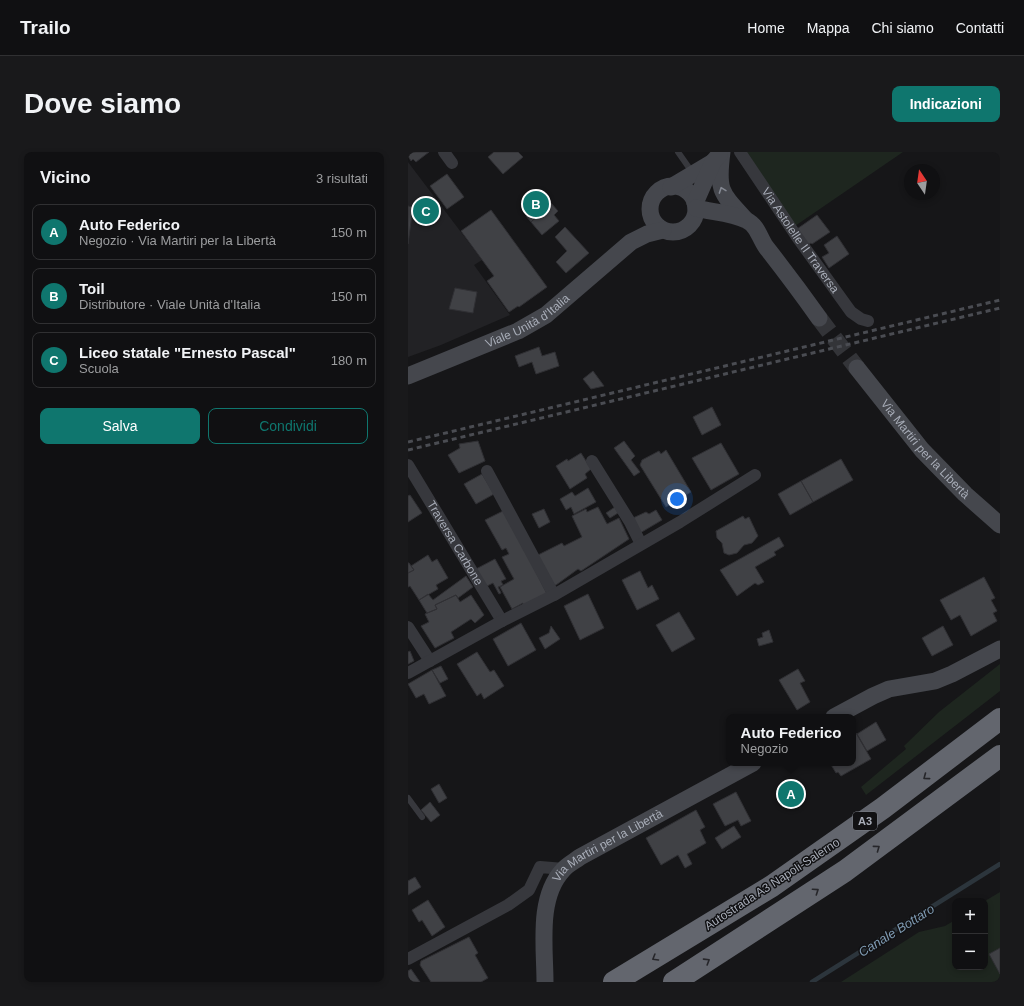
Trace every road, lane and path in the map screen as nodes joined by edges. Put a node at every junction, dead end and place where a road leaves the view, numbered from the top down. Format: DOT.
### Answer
graph roads {
  1 [pos="444,152"];
  2 [pos="678,152"];
  3 [pos="740,152"];
  4 [pos="718,157"];
  5 [pos="452,163"];
  6 [pos="694,174"];
  7 [pos="671,187"];
  8 [pos="695,205"];
  9 [pos="650,207"];
  10 [pos="745,219"];
  11 [pos="685,229"];
  12 [pos="663,230"];
  13 [pos="631,242"];
  14 [pos="764,245"];
  15 [pos="819,318"];
  16 [pos="868,321"];
  17 [pos="857,368"];
  18 [pos="408,376"];
  19 [pos="592,462"];
  20 [pos="408,465"];
  21 [pos="487,471"];
  22 [pos="755,475"];
  23 [pos="1000,525"];
  24 [pos="641,544"];
  25 [pos="554,595"];
  26 [pos="502,621"];
  27 [pos="408,627"];
  28 [pos="1000,649"];
  29 [pos="430,661"];
  30 [pos="408,673"];
  31 [pos="1000,710"];
  32 [pos="840,714"];
  33 [pos="1000,719"];
  34 [pos="957,753"];
  35 [pos="1000,756"];
  36 [pos="747,766"];
  37 [pos="1000,769"];
  38 [pos="408,798"];
  39 [pos="943,800"];
  40 [pos="422,817"];
  41 [pos="564,869"];
  42 [pos="408,959"];
  43 [pos="545,982"];
  44 [pos="614,982"];
  45 [pos="674,982"];
  1 -- 5 [label="street"];
  2 -- 6 [label="lane"];
  3 -- 16 [label="street, Via Astolelle II Traversa"];
  4 -- 6 [label="street, Viale Unità d'Italia"];
  4 -- 8 [label="street"];
  10 -- 4 [label="street, one-way"];
  6 -- 7 [label="street, Viale Unità d'Italia"];
  7 -- 8 [label="street"];
  7 -- 9 [label="street, Viale Unità d'Italia"];
  8 -- 10 [label="street"];
  8 -- 11 [label="street"];
  9 -- 12 [label="street"];
  9 -- 13 [label="street, Viale Unità d'Italia"];
  10 -- 14 [label="street"];
  11 -- 12 [label="street, Viale Unità d'Italia"];
  11 -- 14 [label="street"];
  12 -- 13 [label="street, Viale Unità d'Italia"];
  13 -- 18 [label="street, Viale Unità d'Italia"];
  14 -- 15 [label="street"];
  17 -- 23 [label="street, Via Martiri per la Libertà"];
  19 -- 24 [label="street"];
  20 -- 26 [label="street, Traversa Carbone"];
  21 -- 25 [label="street"];
  22 -- 24 [label="street"];
  24 -- 25 [label="street"];
  25 -- 26 [label="street"];
  26 -- 29 [label="street"];
  27 -- 29 [label="street"];
  28 -- 32 [label="street"];
  29 -- 30 [label="street"];
  31 -- 34 [label="highway"];
  33 -- 34 [label="highway, Autostrada A3 Napoli-Salerno / A3"];
  34 -- 44 [label="highway, Autostrada A3 Napoli-Salerno / A3, one-way"];
  35 -- 39 [label="highway, A3"];
  36 -- 41 [label="street, Via Martiri per la Libertà"];
  37 -- 39 [label="highway"];
  38 -- 40 [label="lane"];
  45 -- 39 [label="highway, A3, one-way"];
  41 -- 42 [label="street"];
  41 -- 43 [label="street, Via Martiri per la Libertà"];
}
